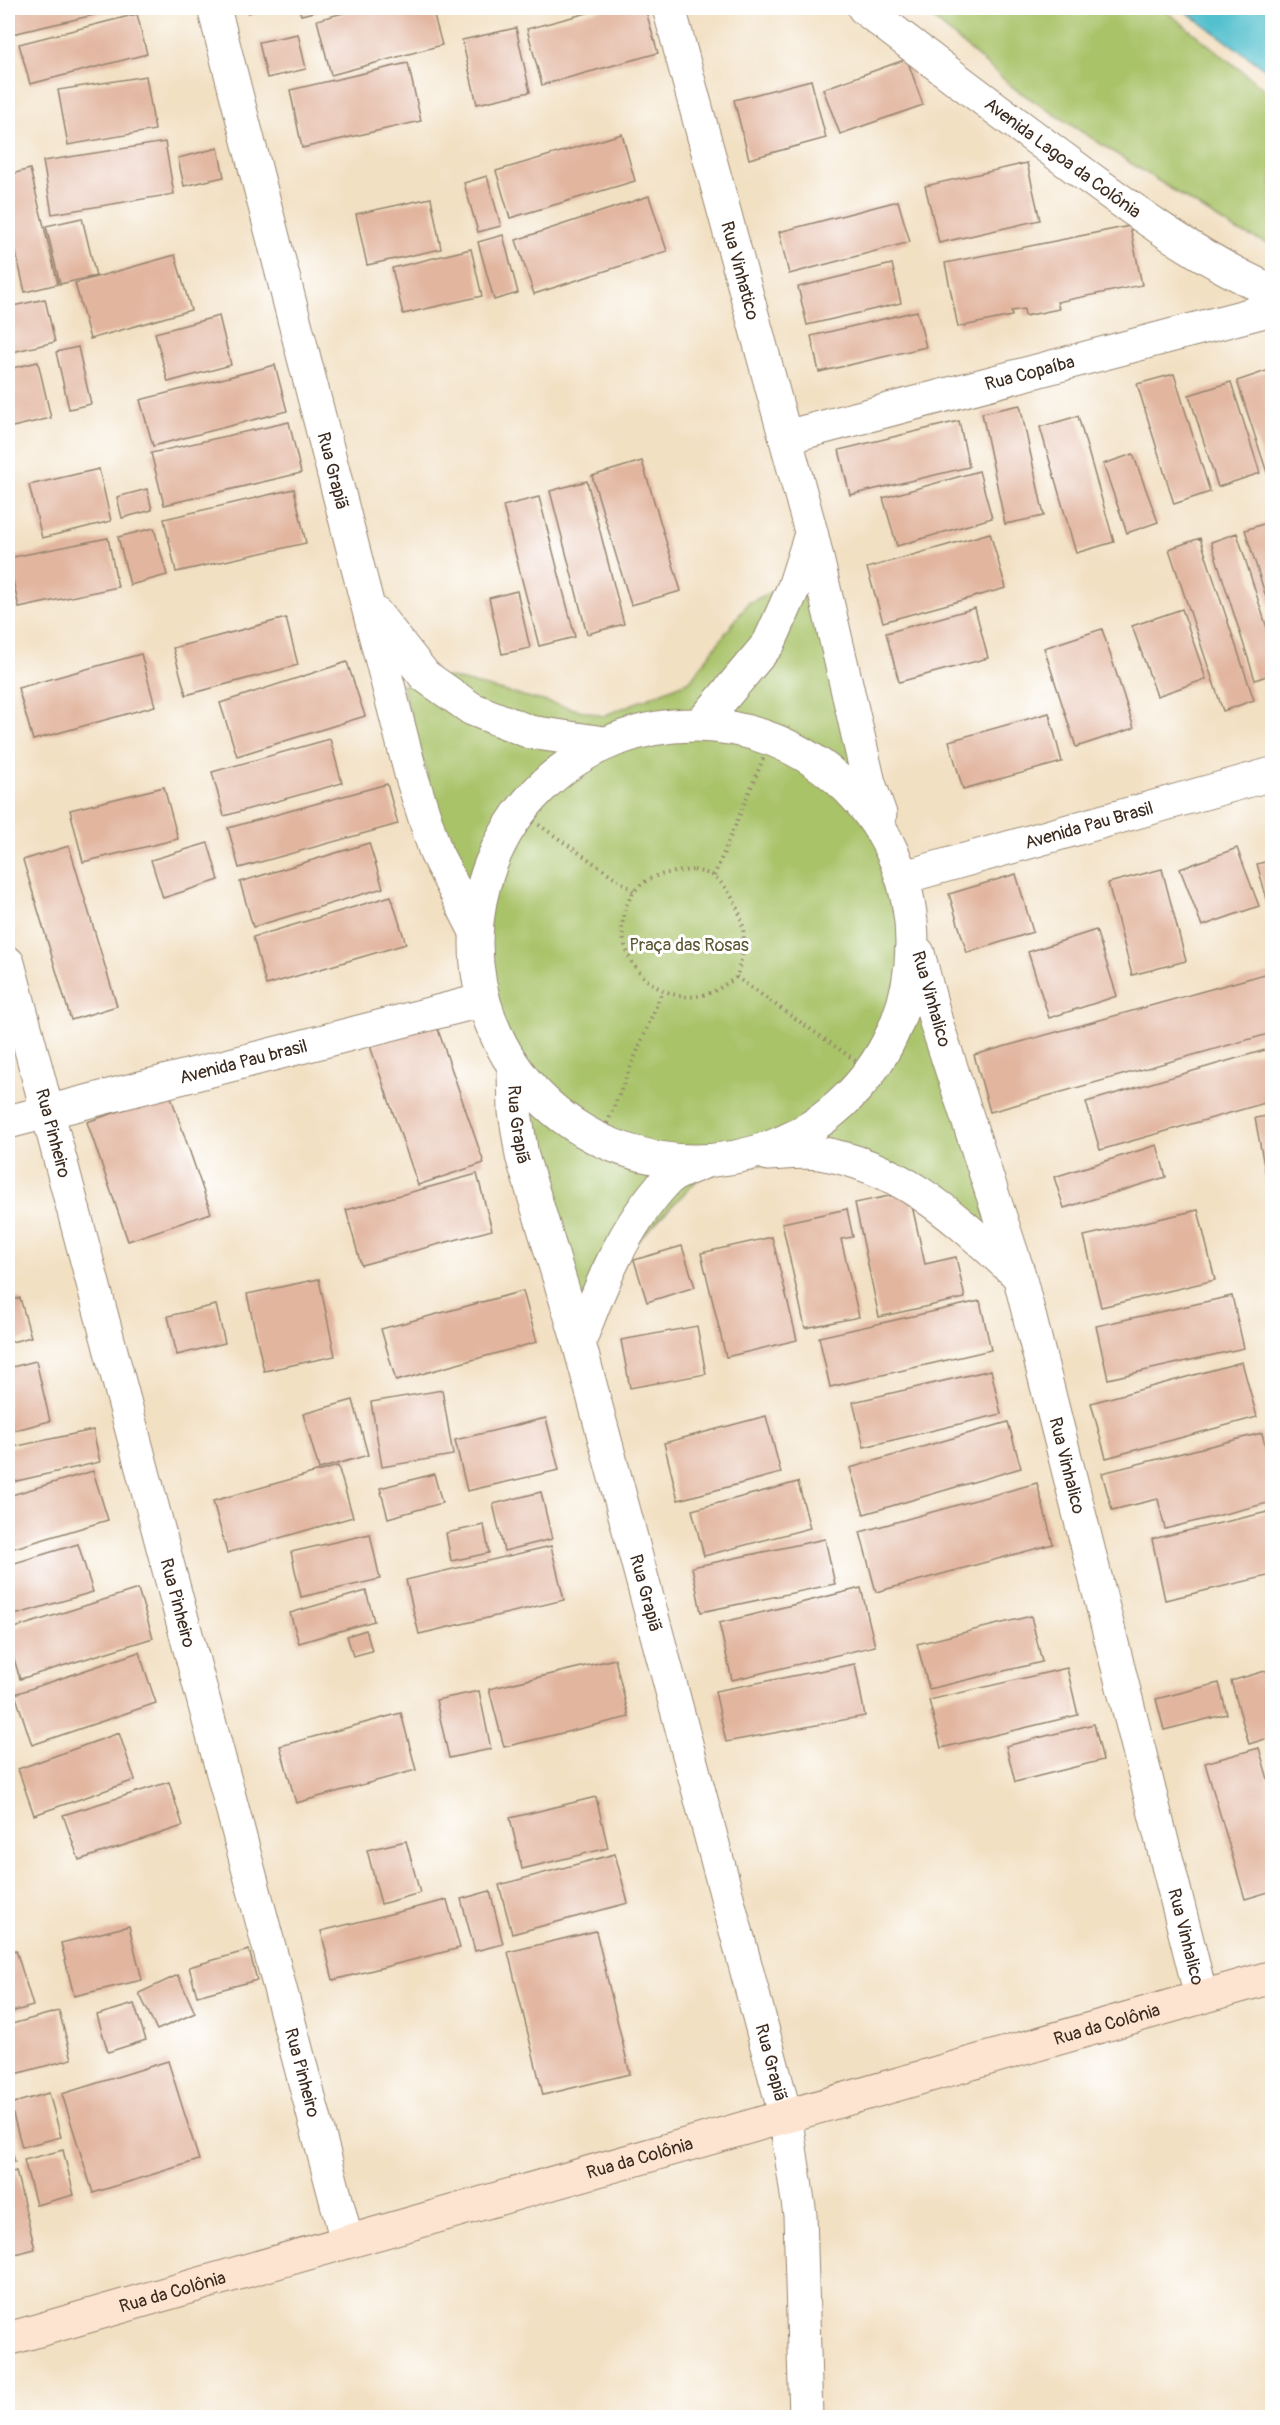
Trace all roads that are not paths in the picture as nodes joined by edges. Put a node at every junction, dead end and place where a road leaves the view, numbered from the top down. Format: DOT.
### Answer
graph roads {
  1 [pos="214,8"];
  2 [pos="669,8"];
  3 [pos="864,8"];
  4 [pos="1272,291"];
  5 [pos="1272,309"];
  6 [pos="786,438"];
  7 [pos="811,532"];
  8 [pos="368,603"];
  9 [pos="701,724"];
  10 [pos="604,743"];
  11 [pos="1272,774"];
  12 [pos="888,839"];
  13 [pos="904,877"];
  14 [pos="474,928"];
  15 [pos="915,940"];
  16 [pos="8,963"];
  17 [pos="480,1001"];
  18 [pos="514,1074"];
  19 [pos="48,1111"];
  20 [pos="8,1122"];
  21 [pos="759,1154"];
  22 [pos="704,1162"];
  23 [pos="1019,1275"];
  24 [pos="579,1343"];
  25 [pos="1272,1977"];
  26 [pos="1201,1996"];
  27 [pos="785,2114"];
  28 [pos="346,2241"];
  29 [pos="8,2339"];
  30 [pos="806,2418"];
  1 -- 8 [label="street, Rua Grapiã"];
  2 -- 6 [label="street, Rua Vinhatico"];
  3 -- 4 [label="street, Avenida Lagoa da Colônia"];
  5 -- 6 [label="street, Rua Copaíba"];
  6 -- 7 [label="street, Rua Vinhatico"];
  7 -- 9 [label="street"];
  7 -- 12 [label="street"];
  8 -- 10 [label="street"];
  8 -- 14 [label="street, Rua Grapiã"];
  9 -- 10 [label="street"];
  9 -- 12 [label="street"];
  10 -- 14 [label="street"];
  11 -- 13 [label="street, Avenida Pau Brasil"];
  12 -- 13 [label="street"];
  13 -- 15 [label="street"];
  14 -- 17 [label="street"];
  15 -- 21 [label="street"];
  15 -- 23 [label="street, Rua Vinhalico"];
  16 -- 19 [label="street, Rua Pinheiro"];
  17 -- 18 [label="street"];
  17 -- 19 [label="street, Avenida Pau brasil"];
  18 -- 22 [label="street"];
  18 -- 24 [label="street, Rua Grapiã"];
  19 -- 20 [label="street, Avenida Pau brasil"];
  19 -- 28 [label="street, Rua Pinheiro"];
  21 -- 22 [label="street"];
  21 -- 23 [label="street"];
  22 -- 24 [label="street"];
  23 -- 26 [label="street, Rua Vinhalico"];
  24 -- 27 [label="street, Rua Grapiã"];
  25 -- 26 [label="main road, Rua da Colônia"];
  26 -- 27 [label="main road, Rua da Colônia"];
  27 -- 28 [label="main road, Rua da Colônia"];
  27 -- 30 [label="street, Rua Grapiã"];
  28 -- 29 [label="main road, Rua da Colônia"];
}
